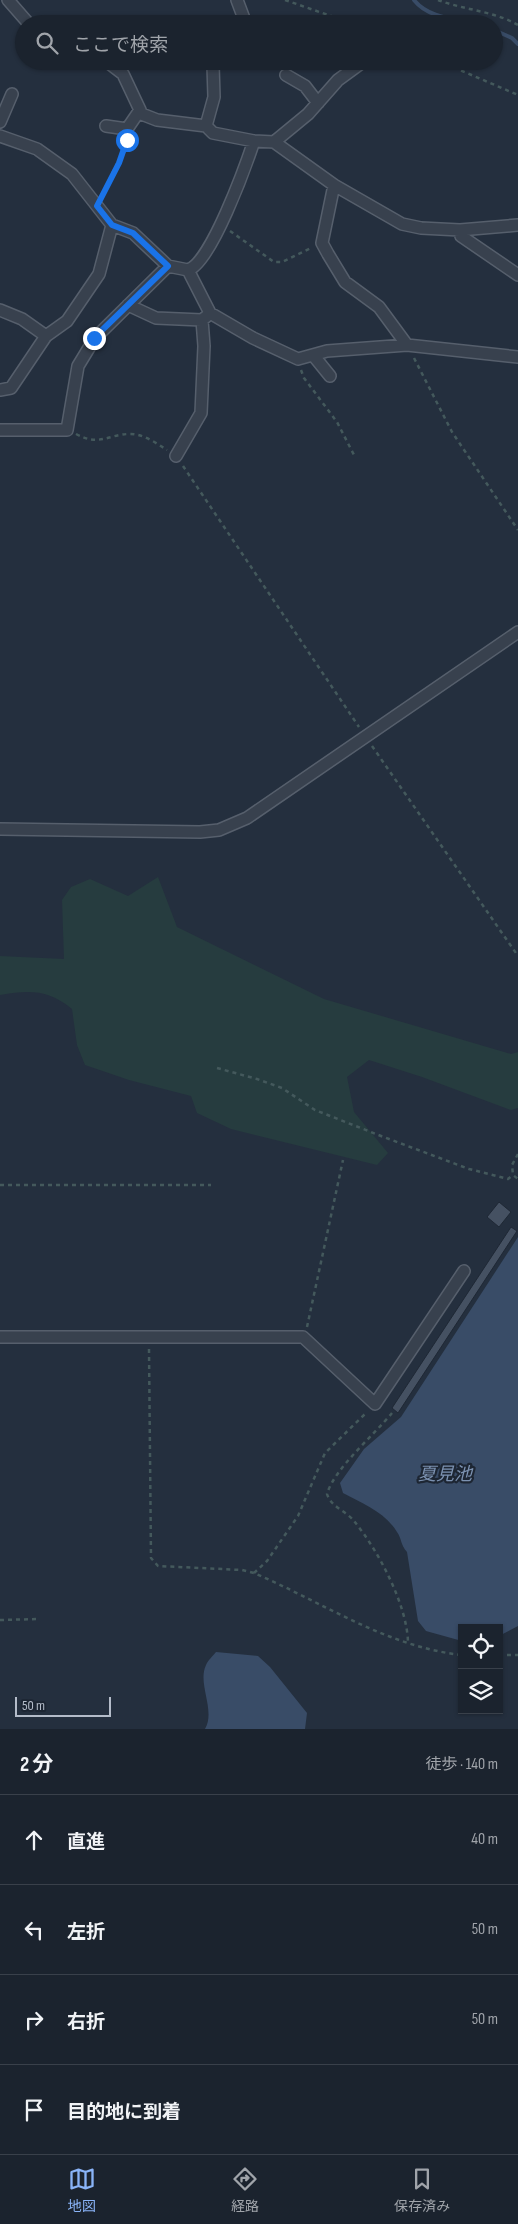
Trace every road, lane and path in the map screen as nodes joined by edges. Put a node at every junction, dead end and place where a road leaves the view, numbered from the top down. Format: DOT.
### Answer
graph roads {
  1 [pos="8,0"];
  2 [pos="237,0"];
  3 [pos="285,0"];
  4 [pos="438,0"];
  5 [pos="21,15"];
  6 [pos="243,15"];
  7 [pos="328,15"];
  8 [pos="493,15"];
  9 [pos="503,19"];
  10 [pos="518,24"];
  11 [pos="118,70"];
  12 [pos="213,70"];
  13 [pos="352,70"];
  14 [pos="461,70"];
  15 [pos="286,75"];
  16 [pos="12,94"];
  17 [pos="518,94"];
  18 [pos="318,103"];
  19 [pos="138,113"];
  20 [pos="0,122"];
  21 [pos="106,126"];
  22 [pos="206,126"];
  23 [pos="127,129"];
  24 [pos="0,136"];
  25 [pos="254,141"];
  26 [pos="274,142"];
  27 [pos="334,185"];
  28 [pos="97,206"];
  29 [pos="220,224"];
  30 [pos="112,225"];
  31 [pos="518,225"];
  32 [pos="460,230"];
  33 [pos="322,243"];
  34 [pos="168,266"];
  35 [pos="188,270"];
  36 [pos="518,275"];
  37 [pos="128,305"];
  38 [pos="0,310"];
  39 [pos="206,317"];
  40 [pos="46,336"];
  41 [pos="407,346"];
  42 [pos="313,354"];
  43 [pos="518,357"];
  44 [pos="298,359"];
  45 [pos="330,376"];
  46 [pos="0,390"];
  47 [pos="0,430"];
  48 [pos="68,430"];
  49 [pos="354,455"];
  50 [pos="176,456"];
  51 [pos="518,530"];
  52 [pos="518,632"];
  53 [pos="366,737"];
  54 [pos="0,829"];
  55 [pos="518,956"];
  56 [pos="217,1068"];
  57 [pos="518,1154"];
  58 [pos="343,1160"];
  59 [pos="513,1175"];
  60 [pos="518,1179"];
  61 [pos="0,1185"];
  62 [pos="212,1185"];
  63 [pos="464,1271"];
  64 [pos="0,1337"];
  65 [pos="148,1337"];
  66 [pos="303,1337"];
  67 [pos="375,1404"];
  68 [pos="392,1413"];
  69 [pos="254,1573"];
  70 [pos="40,1619"];
  71 [pos="0,1620"];
  72 [pos="408,1644"];
  73 [pos="458,1655"];
  74 [pos="503,1655"];
  75 [pos="518,1655"];
  1 -- 5 [label="street"];
  2 -- 6 [label="street"];
  3 -- 7 [label="path"];
  4 -- 8 [label="path"];
  9 -- 10 [label="path"];
  11 -- 19 [label="street"];
  12 -- 22 [label="street"];
  13 -- 18 [label="street"];
  14 -- 17 [label="path"];
  15 -- 18 [label="street"];
  16 -- 20 [label="street"];
  18 -- 26 [label="street"];
  19 -- 22 [label="street"];
  19 -- 23 [label="street"];
  21 -- 23 [label="street"];
  22 -- 25 [label="street"];
  23 -- 28 [label="path"];
  24 -- 28 [label="street"];
  25 -- 26 [label="street"];
  25 -- 29 [label="street"];
  26 -- 27 [label="street"];
  27 -- 32 [label="street"];
  27 -- 33 [label="street"];
  28 -- 30 [label="street"];
  29 -- 33 [label="path"];
  29 -- 35 [label="street"];
  30 -- 34 [label="street"];
  30 -- 40 [label="street"];
  31 -- 32 [label="street"];
  32 -- 36 [label="street"];
  33 -- 41 [label="street"];
  34 -- 35 [label="street"];
  34 -- 37 [label="street"];
  35 -- 39 [label="street"];
  37 -- 39 [label="street"];
  37 -- 48 [label="street"];
  38 -- 40 [label="street"];
  39 -- 44 [label="street"];
  39 -- 50 [label="street"];
  40 -- 46 [label="street"];
  41 -- 42 [label="street"];
  41 -- 43 [label="street"];
  41 -- 51 [label="path"];
  42 -- 44 [label="street"];
  42 -- 45 [label="street"];
  44 -- 49 [label="path"];
  47 -- 48 [label="street"];
  48 -- 50 [label="path"];
  50 -- 53 [label="path"];
  52 -- 53 [label="street"];
  53 -- 54 [label="street"];
  53 -- 55 [label="path"];
  56 -- 59 [label="path"];
  57 -- 59 [label="path"];
  58 -- 66 [label="path"];
  59 -- 60 [label="path"];
  61 -- 62 [label="path"];
  63 -- 67 [label="street"];
  64 -- 65 [label="street"];
  65 -- 66 [label="street"];
  65 -- 69 [label="path"];
  66 -- 67 [label="street"];
  67 -- 69 [label="path"];
  68 -- 72 [label="path"];
  69 -- 72 [label="path"];
  70 -- 71 [label="path"];
  72 -- 73 [label="path"];
  74 -- 75 [label="path"];
}
